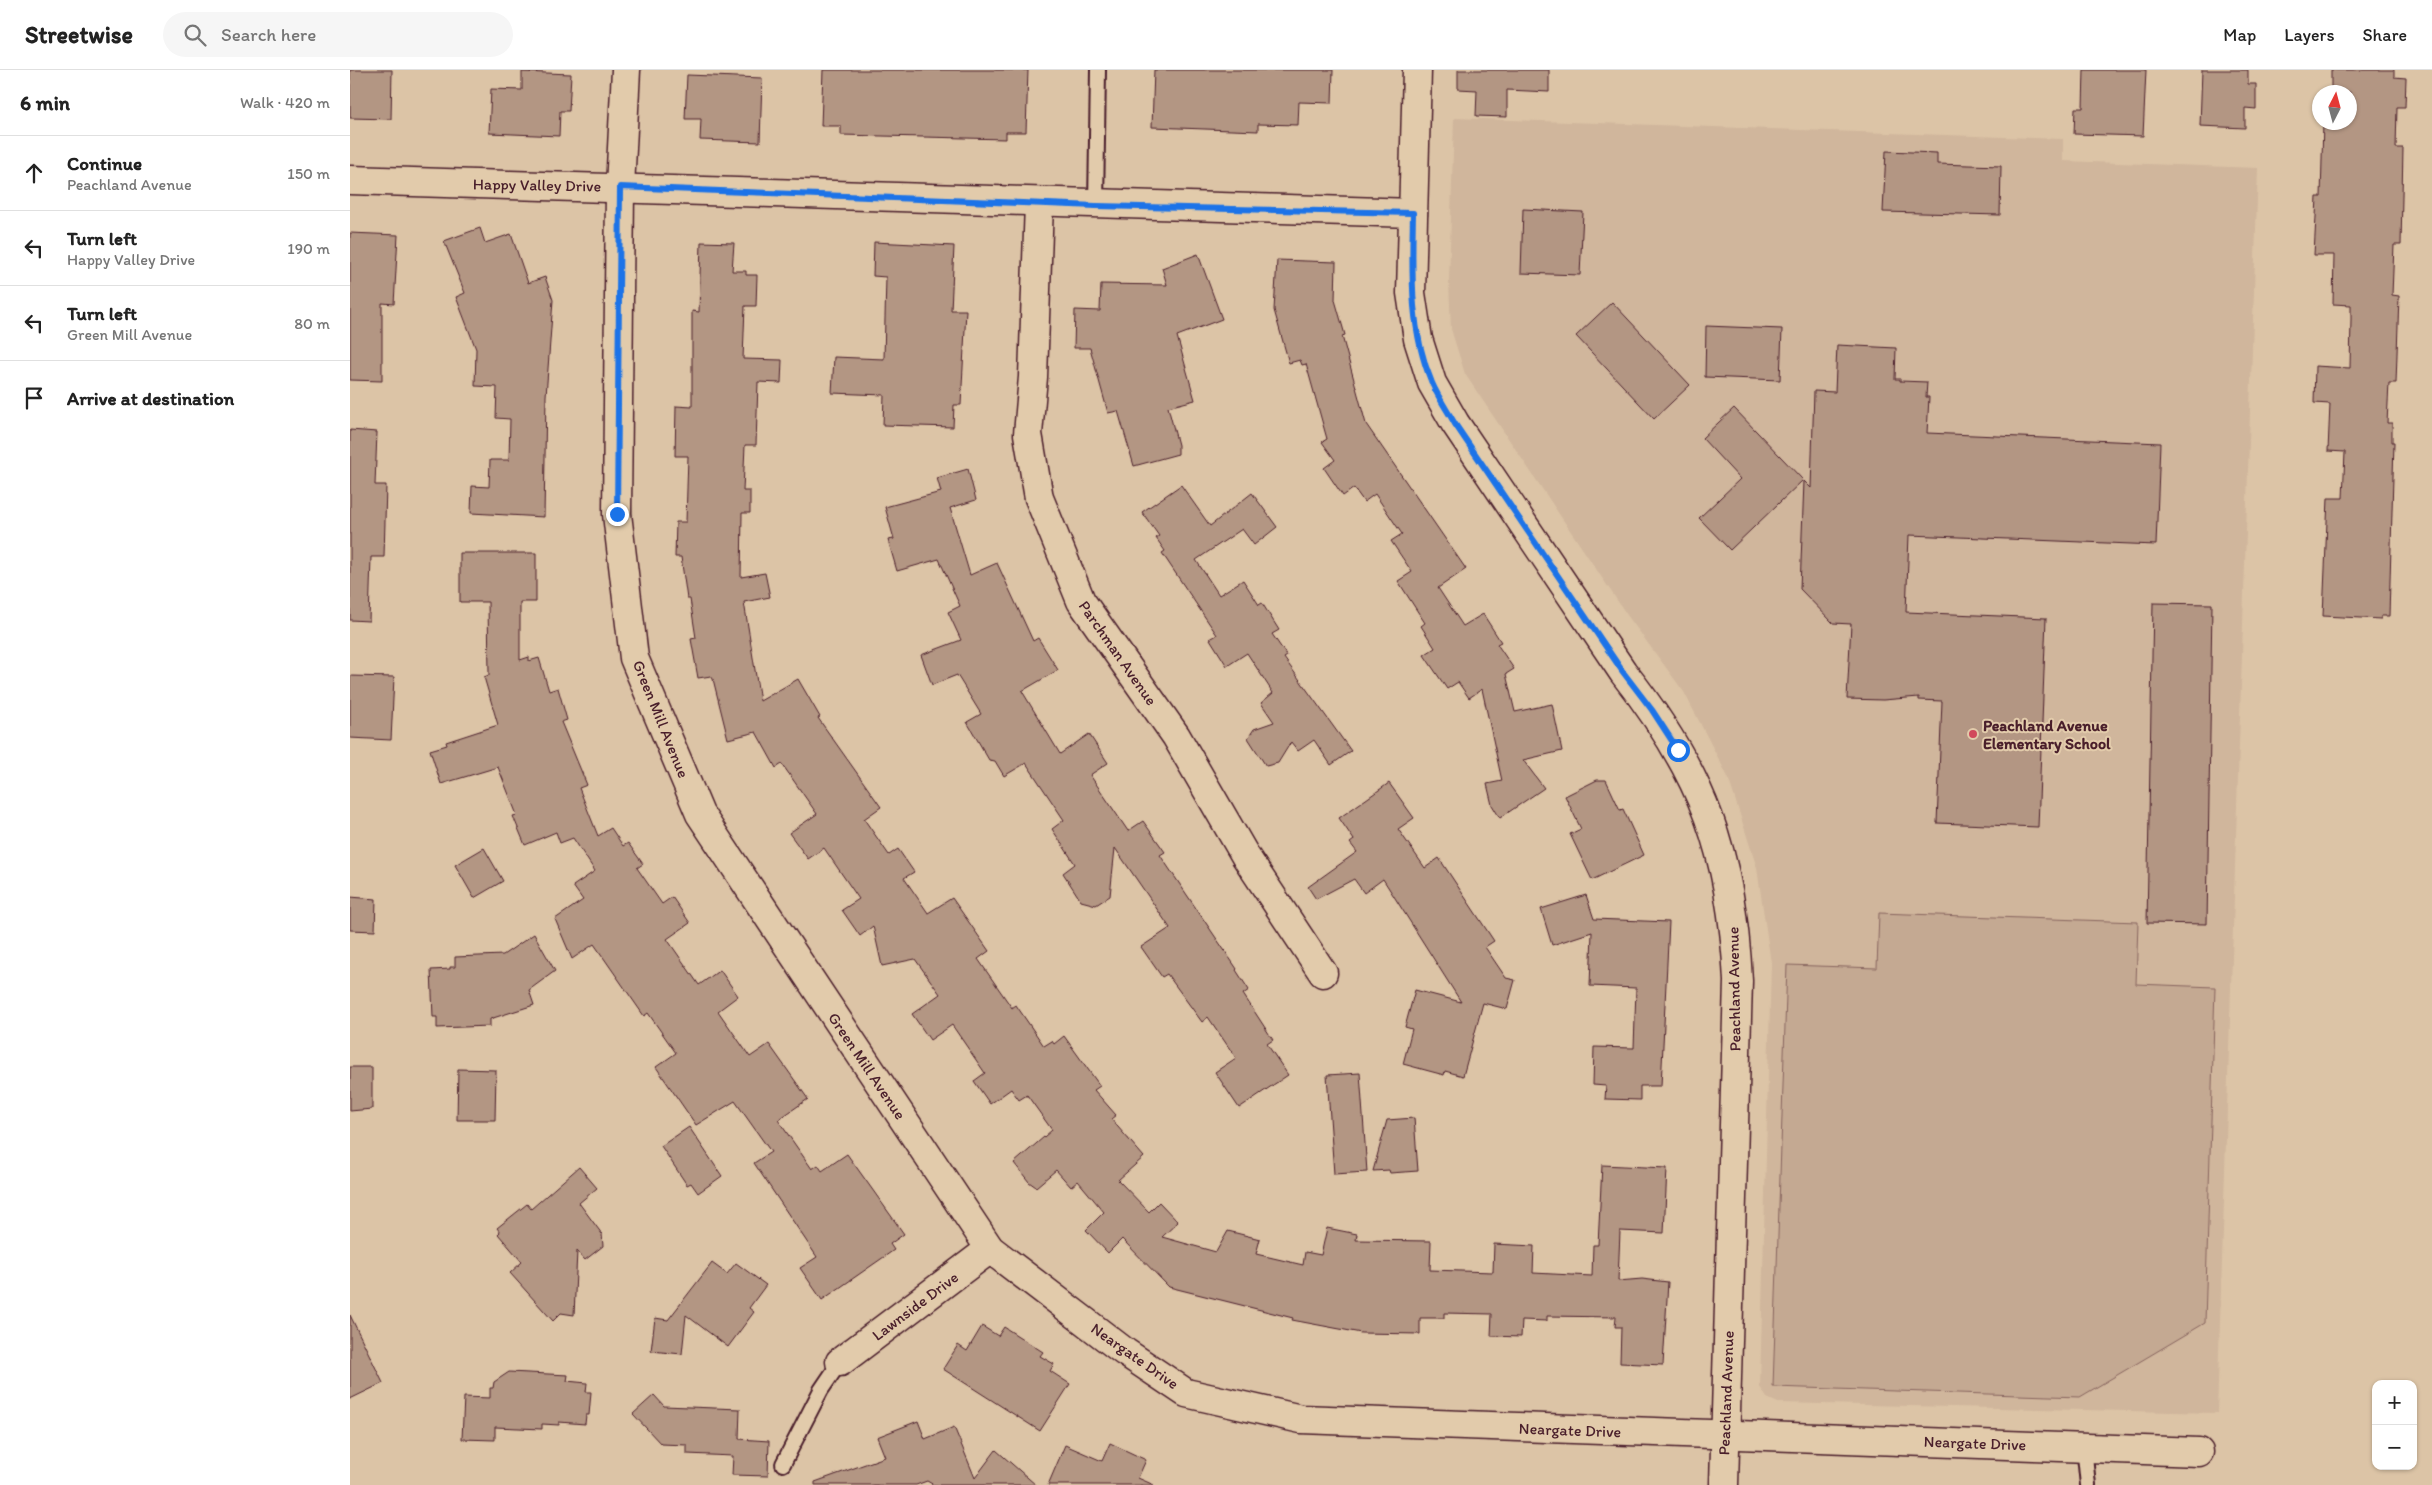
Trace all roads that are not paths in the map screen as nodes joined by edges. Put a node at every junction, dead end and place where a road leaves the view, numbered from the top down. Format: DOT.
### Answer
graph roads {
  1 [pos="626,70"];
  2 [pos="1098,70"];
  3 [pos="1417,70"];
  4 [pos="350,180"];
  5 [pos="620,187"];
  6 [pos="1039,203"];
  7 [pos="1096,206"];
  8 [pos="1413,213"];
  9 [pos="1323,974"];
  10 [pos="990,1250"];
  11 [pos="840,1362"];
  12 [pos="1725,1436"];
  13 [pos="2084,1446"];
  14 [pos="2199,1452"];
  15 [pos="782,1464"];
  16 [pos="1724,1485"];
  17 [pos="2088,1485"];
  1 -- 5 [label="street, Green Mill Avenue"];
  2 -- 7 [label="lane"];
  3 -- 8 [label="street, Peachland Avenue"];
  4 -- 5 [label="street, Happy Valley Drive"];
  5 -- 6 [label="street, Happy Valley Drive"];
  5 -- 10 [label="street, Green Mill Avenue"];
  6 -- 7 [label="street, Happy Valley Drive"];
  6 -- 9 [label="street, Parchman Avenue"];
  7 -- 8 [label="street, Happy Valley Drive"];
  8 -- 12 [label="street, Peachland Avenue"];
  10 -- 11 [label="street, Lawnside Drive"];
  10 -- 12 [label="street, Neargate Drive"];
  11 -- 15 [label="lane"];
  12 -- 13 [label="street, Neargate Drive"];
  12 -- 16 [label="street, Peachland Avenue"];
  13 -- 14 [label="street, Neargate Drive"];
  13 -- 17 [label="lane"];
}
